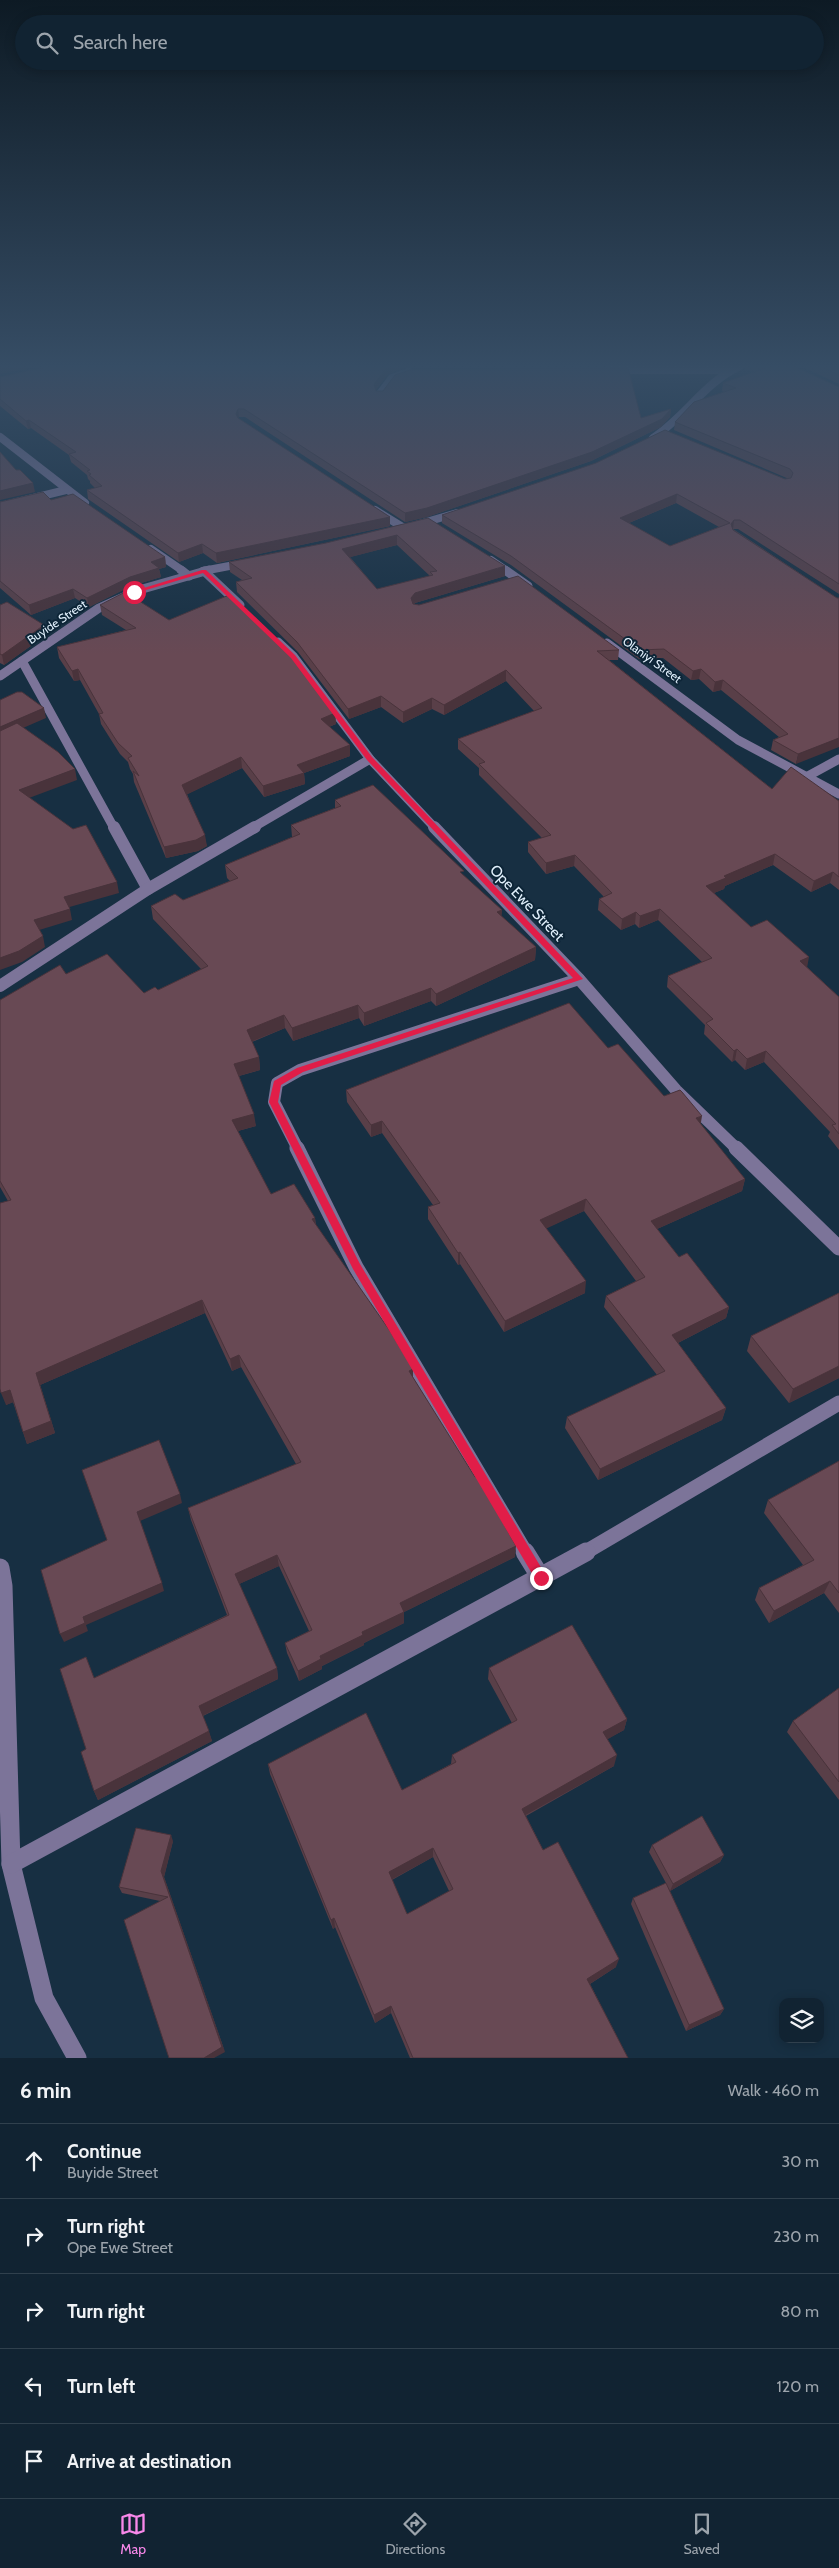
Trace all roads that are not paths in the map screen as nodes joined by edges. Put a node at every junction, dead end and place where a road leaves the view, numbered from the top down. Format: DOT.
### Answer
graph roads {
  1 [pos="31,462"];
  2 [pos="66,490"];
  3 [pos="0,506"];
  4 [pos="90,506"];
  5 [pos="371,507"];
  6 [pos="466,510"];
  7 [pos="143,544"];
  8 [pos="484,556"];
  9 [pos="250,562"];
  10 [pos="204,571"];
  11 [pos="190,576"];
  12 [pos="534,590"];
  13 [pos="252,617"];
  14 [pos="597,636"];
  15 [pos="272,637"];
  16 [pos="22,661"];
  17 [pos="0,676"];
  18 [pos="370,759"];
  19 [pos="839,759"];
  20 [pos="808,776"];
  21 [pos="839,794"];
  22 [pos="148,889"];
  23 [pos="579,979"];
  24 [pos="0,986"];
  25 [pos="839,1248"];
  26 [pos="839,1403"];
  27 [pos="0,1568"];
  28 [pos="541,1578"];
  29 [pos="12,1864"];
  30 [pos="77,2058"];
  1 -- 2 [label="street"];
  2 -- 3 [label="street"];
  2 -- 4 [label="street"];
  5 -- 6 [label="street"];
  7 -- 11 [label="street"];
  8 -- 12 [label="street"];
  9 -- 10 [label="street, Buyide Street"];
  10 -- 11 [label="street, Buyide Street"];
  10 -- 13 [label="street"];
  11 -- 16 [label="street, Buyide Street"];
  14 -- 20 [label="street, Olaniyi Street"];
  15 -- 18 [label="street, Ope Ewe Street"];
  16 -- 17 [label="street, Buyide Street"];
  16 -- 22 [label="street"];
  18 -- 22 [label="street"];
  18 -- 23 [label="street, Ope Ewe Street"];
  19 -- 20 [label="street"];
  20 -- 21 [label="street, Olaniyi Street"];
  22 -- 24 [label="street"];
  23 -- 25 [label="street, Ope Ewe Street"];
  23 -- 28 [label="street"];
  26 -- 28 [label="street"];
  27 -- 29 [label="street"];
  28 -- 29 [label="street"];
  29 -- 30 [label="street"];
}
